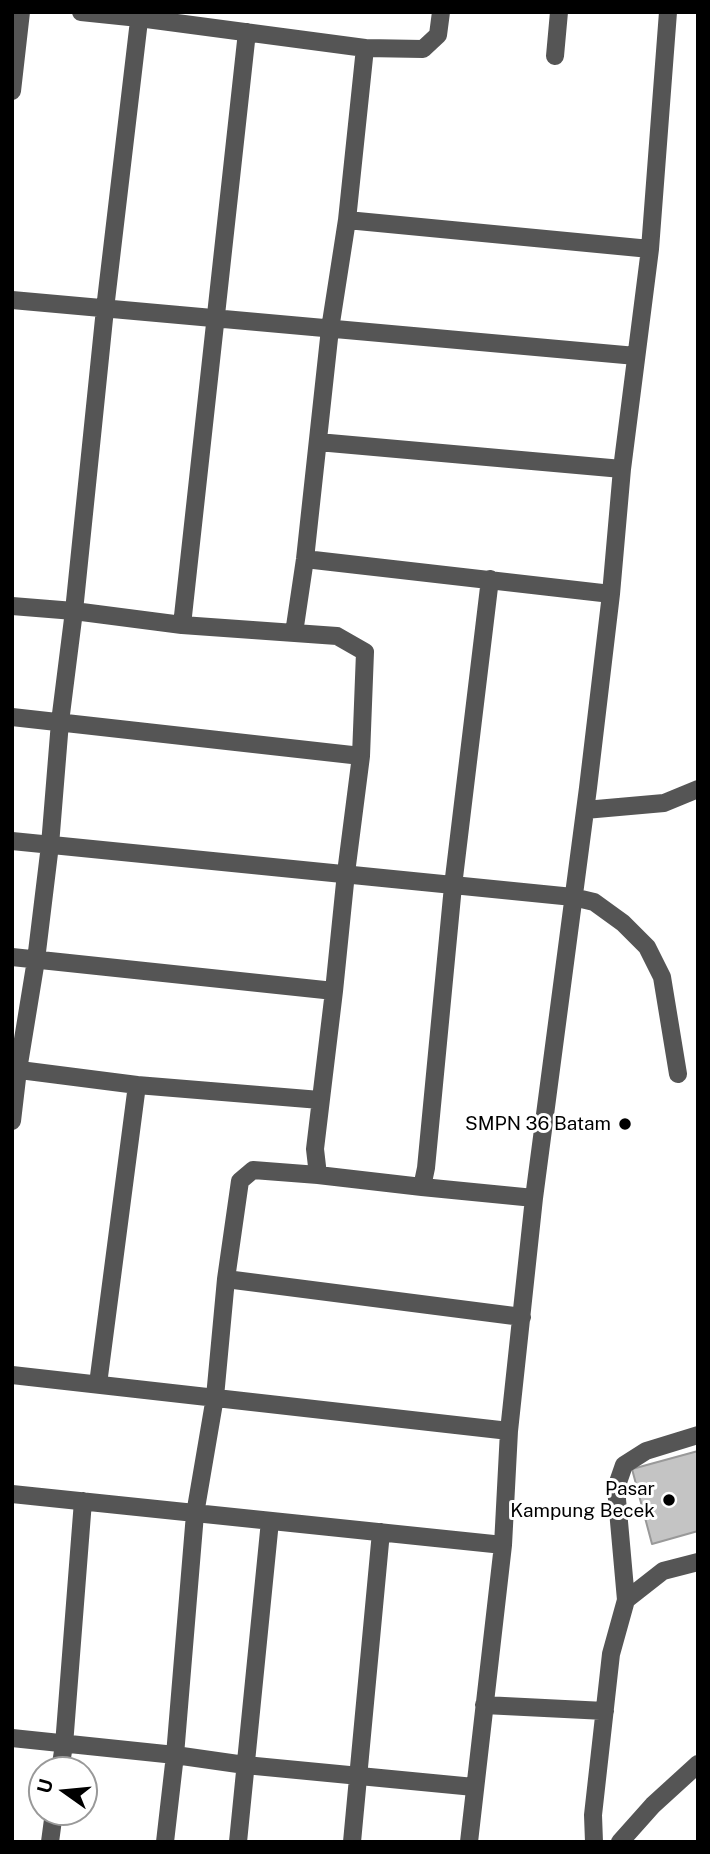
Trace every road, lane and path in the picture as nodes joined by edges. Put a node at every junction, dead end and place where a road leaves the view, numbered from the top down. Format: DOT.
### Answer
graph roads {
  1 [pos="21,12"];
  2 [pos="81,12"];
  3 [pos="441,12"];
  4 [pos="559,12"];
  5 [pos="668,12"];
  6 [pos="140,15"];
  7 [pos="247,32"];
  8 [pos="365,48"];
  9 [pos="555,56"];
  10 [pos="12,91"];
  11 [pos="347,220"];
  12 [pos="650,249"];
  13 [pos="12,300"];
  14 [pos="104,309"];
  15 [pos="216,319"];
  16 [pos="330,329"];
  17 [pos="636,356"];
  18 [pos="318,442"];
  19 [pos="622,469"];
  20 [pos="305,559"];
  21 [pos="490,579"];
  22 [pos="611,594"];
  23 [pos="12,606"];
  24 [pos="74,611"];
  25 [pos="182,625"];
  26 [pos="294,633"];
  27 [pos="12,717"];
  28 [pos="60,722"];
  29 [pos="360,756"];
  30 [pos="698,789"];
  31 [pos="585,810"];
  32 [pos="12,841"];
  33 [pos="50,845"];
  34 [pos="346,873"];
  35 [pos="453,886"];
  36 [pos="573,897"];
  37 [pos="12,957"];
  38 [pos="36,960"];
  39 [pos="334,991"];
  40 [pos="15,1069"];
  41 [pos="678,1074"];
  42 [pos="137,1085"];
  43 [pos="320,1100"];
  44 [pos="12,1121"];
  45 [pos="318,1175"];
  46 [pos="422,1187"];
  47 [pos="534,1198"];
  48 [pos="226,1279"];
  49 [pos="522,1317"];
  50 [pos="12,1375"];
  51 [pos="98,1384"];
  52 [pos="215,1397"];
  53 [pos="509,1431"];
  54 [pos="698,1436"];
  55 [pos="12,1494"];
  56 [pos="83,1501"];
  57 [pos="195,1514"];
  58 [pos="270,1521"];
  59 [pos="381,1532"];
  60 [pos="503,1545"];
  61 [pos="698,1562"];
  62 [pos="626,1600"];
  63 [pos="484,1705"];
  64 [pos="605,1711"];
  65 [pos="12,1738"];
  66 [pos="64,1745"];
  67 [pos="175,1755"];
  68 [pos="62,1756"];
  69 [pos="698,1764"];
  70 [pos="245,1765"];
  71 [pos="360,1777"];
  72 [pos="474,1787"];
  73 [pos="165,1842"];
  74 [pos="238,1842"];
  75 [pos="352,1842"];
  76 [pos="469,1842"];
  77 [pos="594,1842"];
  78 [pos="620,1842"];
  1 -- 10 [label="street"];
  2 -- 6 [label="street"];
  3 -- 8 [label="street"];
  4 -- 9 [label="street"];
  5 -- 12 [label="street"];
  6 -- 7 [label="street"];
  6 -- 14 [label="street"];
  7 -- 8 [label="street"];
  7 -- 15 [label="street"];
  8 -- 11 [label="street"];
  11 -- 12 [label="street"];
  11 -- 16 [label="street"];
  12 -- 17 [label="street"];
  13 -- 14 [label="street"];
  14 -- 15 [label="street"];
  14 -- 24 [label="street"];
  15 -- 16 [label="street"];
  15 -- 25 [label="street"];
  16 -- 17 [label="street"];
  16 -- 18 [label="street"];
  17 -- 19 [label="street"];
  18 -- 19 [label="street"];
  18 -- 20 [label="street"];
  19 -- 22 [label="street"];
  20 -- 21 [label="street"];
  20 -- 26 [label="street"];
  21 -- 22 [label="street"];
  21 -- 35 [label="street"];
  22 -- 31 [label="street"];
  23 -- 24 [label="street"];
  24 -- 25 [label="street"];
  24 -- 28 [label="street"];
  25 -- 26 [label="street"];
  26 -- 29 [label="street"];
  27 -- 28 [label="street"];
  28 -- 29 [label="street"];
  28 -- 33 [label="street"];
  29 -- 34 [label="street"];
  30 -- 31 [label="street"];
  31 -- 36 [label="street"];
  32 -- 33 [label="street"];
  33 -- 34 [label="street"];
  33 -- 38 [label="street"];
  34 -- 35 [label="street"];
  34 -- 39 [label="street"];
  35 -- 36 [label="street"];
  35 -- 46 [label="street"];
  36 -- 41 [label="street"];
  36 -- 47 [label="street"];
  37 -- 38 [label="street"];
  38 -- 39 [label="street"];
  38 -- 40 [label="street"];
  39 -- 43 [label="street"];
  40 -- 42 [label="street"];
  40 -- 44 [label="street"];
  42 -- 43 [label="street"];
  42 -- 51 [label="street"];
  43 -- 45 [label="street"];
  45 -- 46 [label="street"];
  45 -- 48 [label="street"];
  46 -- 47 [label="street"];
  47 -- 49 [label="street"];
  48 -- 49 [label="street"];
  48 -- 52 [label="street"];
  49 -- 53 [label="street"];
  50 -- 51 [label="street"];
  51 -- 52 [label="street"];
  52 -- 53 [label="street"];
  52 -- 57 [label="street"];
  53 -- 60 [label="street"];
  54 -- 62 [label="street"];
  55 -- 56 [label="street"];
  56 -- 57 [label="street"];
  56 -- 66 [label="street"];
  57 -- 58 [label="street"];
  57 -- 67 [label="street"];
  58 -- 59 [label="street"];
  58 -- 70 [label="street"];
  59 -- 60 [label="street"];
  59 -- 71 [label="street"];
  60 -- 63 [label="street"];
  61 -- 62 [label="street"];
  62 -- 64 [label="street"];
  63 -- 64 [label="street"];
  63 -- 72 [label="street"];
  64 -- 77 [label="street"];
  65 -- 66 [label="street"];
  66 -- 67 [label="street"];
  66 -- 68 [label="street"];
  67 -- 70 [label="street"];
  67 -- 73 [label="street"];
  69 -- 78 [label="street"];
  70 -- 71 [label="street"];
  70 -- 74 [label="street"];
  71 -- 72 [label="street"];
  71 -- 75 [label="street"];
  72 -- 76 [label="street"];
}
